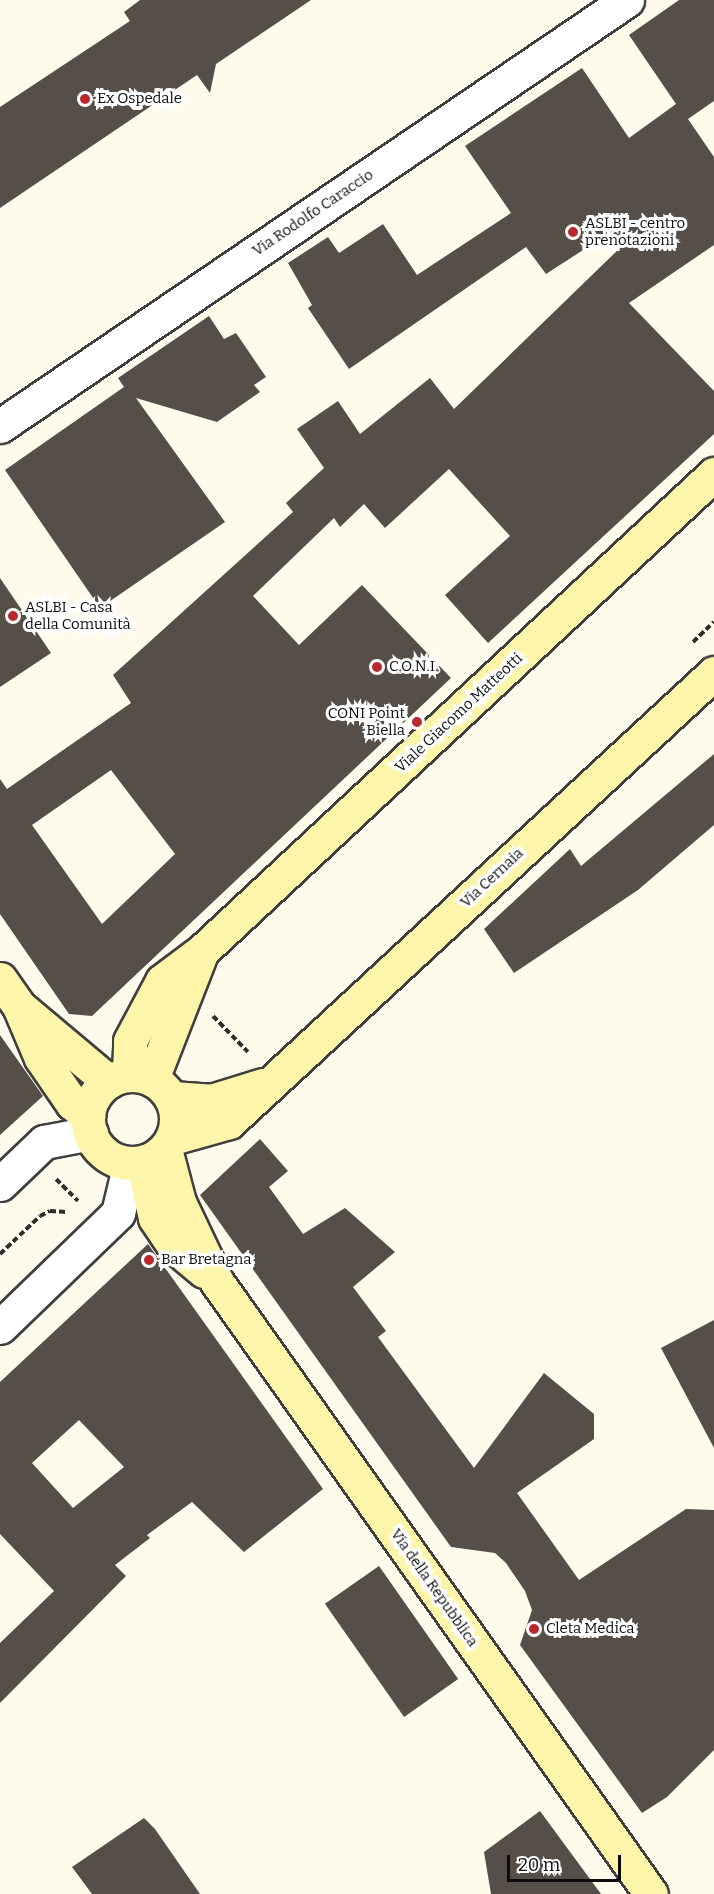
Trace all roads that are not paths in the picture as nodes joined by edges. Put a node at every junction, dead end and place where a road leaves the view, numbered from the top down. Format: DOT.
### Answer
graph roads {
  1 [pos="627,0"];
  2 [pos="0,426"];
  3 [pos="714,474"];
  4 [pos="714,673"];
  5 [pos="202,951"];
  6 [pos="0,979"];
  7 [pos="19,1006"];
  8 [pos="264,1072"];
  9 [pos="140,1084"];
  10 [pos="89,1125"];
  11 [pos="152,1153"];
  12 [pos="0,1184"];
  13 [pos="0,1327"];
  14 [pos="651,1894"];
  1 -- 2 [label="street, Via Rodolfo Caraccio"];
  3 -- 5 [label="street, Viale Giacomo Matteotti"];
  4 -- 8 [label="street, Via Cernaia"];
  5 -- 9 [label="street, Viale Giacomo Matteotti"];
  5 -- 9 [label="street, Viale Giacomo Matteotti"];
  6 -- 7 [label="street"];
  7 -- 9 [label="street"];
  7 -- 10 [label="street"];
  8 -- 9 [label="street, Via Cernaia"];
  8 -- 11 [label="street, Via Cernaia"];
  9 -- 10 [label="street"];
  9 -- 11 [label="street"];
  10 -- 11 [label="street"];
  10 -- 12 [label="street"];
  11 -- 13 [label="street"];
  11 -- 14 [label="street, Via della Repubblica"];
}
